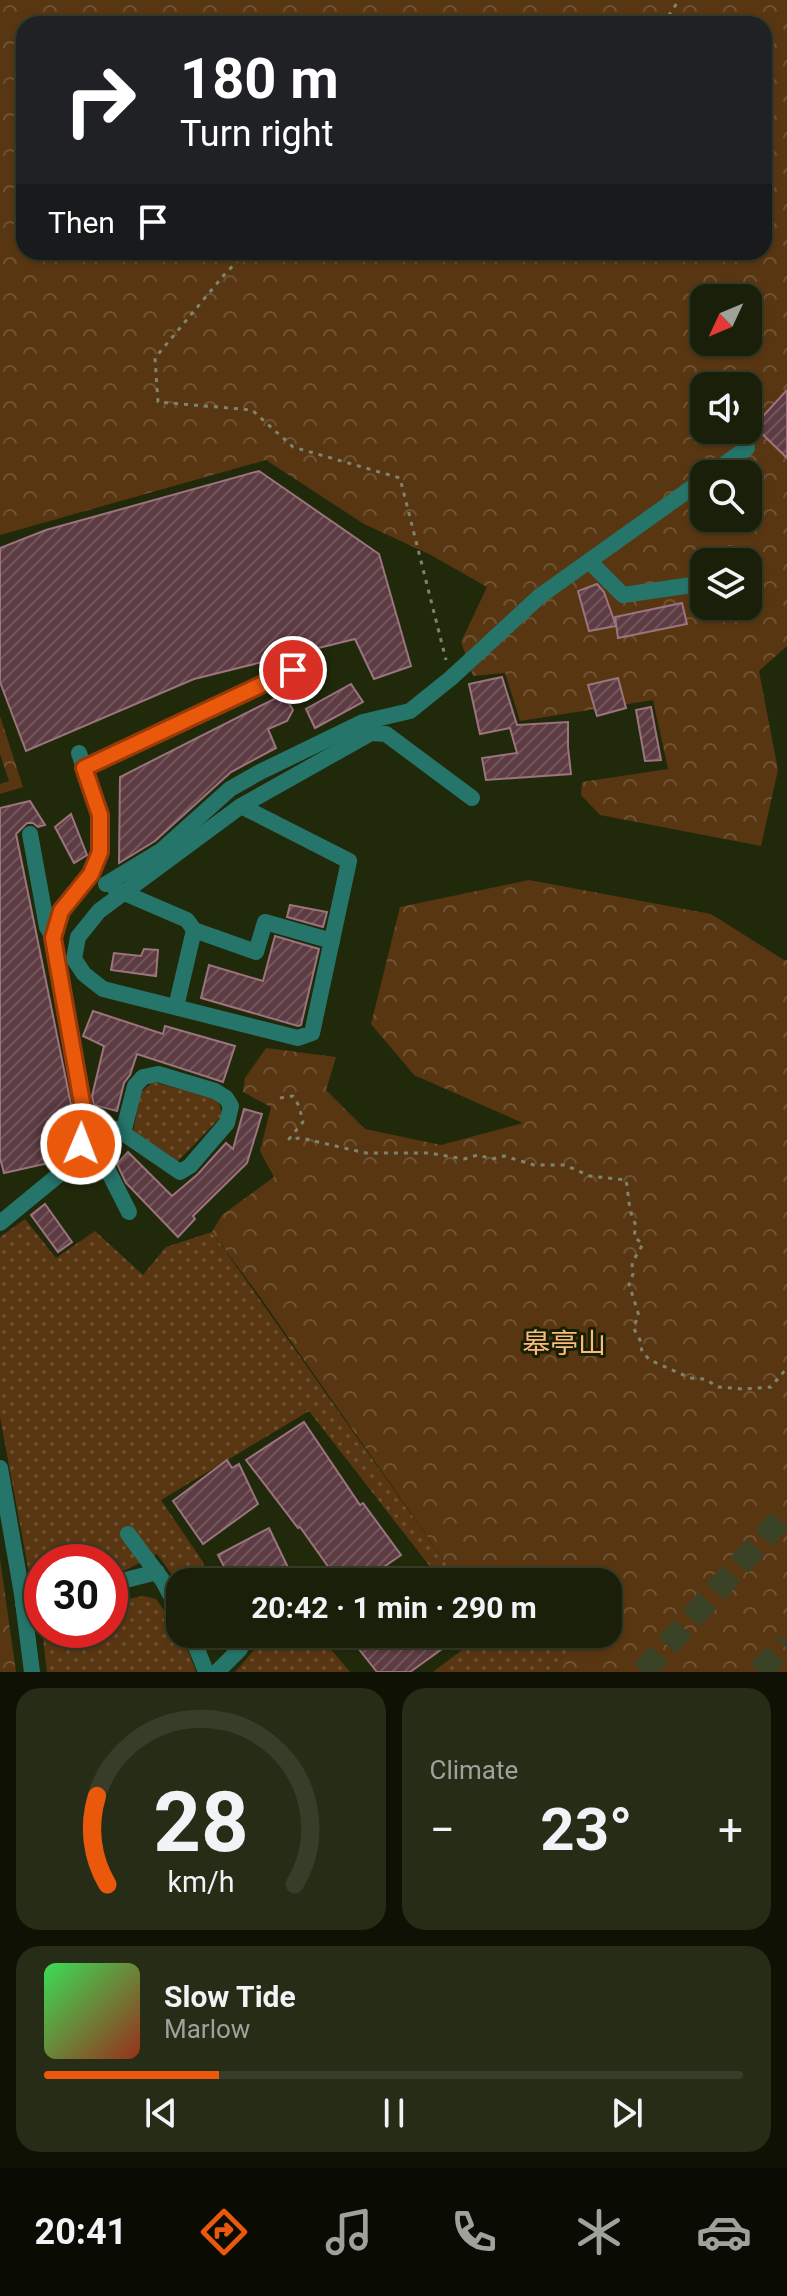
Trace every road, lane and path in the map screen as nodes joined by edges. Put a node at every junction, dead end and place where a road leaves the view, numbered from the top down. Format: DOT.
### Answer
graph roads {
  1 [pos="238,260"];
  2 [pos="747,448"];
  3 [pos="730,460"];
  4 [pos="690,489"];
  5 [pos="589,561"];
  6 [pos="690,585"];
  7 [pos="451,678"];
  8 [pos="313,679"];
  9 [pos="472,798"];
  10 [pos="241,806"];
  11 [pos="30,834"];
  12 [pos="91,874"];
  13 [pos="106,884"];
  14 [pos="122,894"];
  15 [pos="194,930"];
  16 [pos="53,938"];
  17 [pos="332,941"];
  18 [pos="176,1007"];
  19 [pos="280,1098"];
  20 [pos="83,1126"];
  21 [pos="105,1128"];
  22 [pos="123,1133"];
  23 [pos="129,1212"];
  24 [pos="0,1223"];
  25 [pos="787,1368"];
  26 [pos="0,1468"];
  27 [pos="128,1534"];
  28 [pos="157,1572"];
  29 [pos="128,1579"];
  30 [pos="166,1588"];
  31 [pos="23,1604"];
  32 [pos="197,1648"];
  33 [pos="240,1648"];
  34 [pos="32,1672"];
  35 [pos="206,1672"];
  36 [pos="217,1672"];
  1 -- 7 [label="path"];
  2 -- 3 [label="street"];
  4 -- 5 [label="street"];
  5 -- 6 [label="street"];
  5 -- 7 [label="street"];
  7 -- 13 [label="street"];
  8 -- 12 [label="street"];
  9 -- 10 [label="street"];
  10 -- 14 [label="street"];
  10 -- 17 [label="street"];
  11 -- 16 [label="street"];
  12 -- 13 [label="street"];
  12 -- 16 [label="street"];
  13 -- 14 [label="street"];
  14 -- 15 [label="street"];
  14 -- 18 [label="street"];
  15 -- 17 [label="street"];
  15 -- 18 [label="street"];
  16 -- 20 [label="street"];
  17 -- 18 [label="street"];
  19 -- 25 [label="path"];
  20 -- 21 [label="street"];
  20 -- 24 [label="street"];
  21 -- 22 [label="street"];
  21 -- 23 [label="street"];
  22 -- 22 [label="street"];
  26 -- 31 [label="street"];
  27 -- 28 [label="street"];
  28 -- 29 [label="street"];
  28 -- 30 [label="street"];
  31 -- 34 [label="street"];
  32 -- 35 [label="street"];
  33 -- 36 [label="street"];
}
